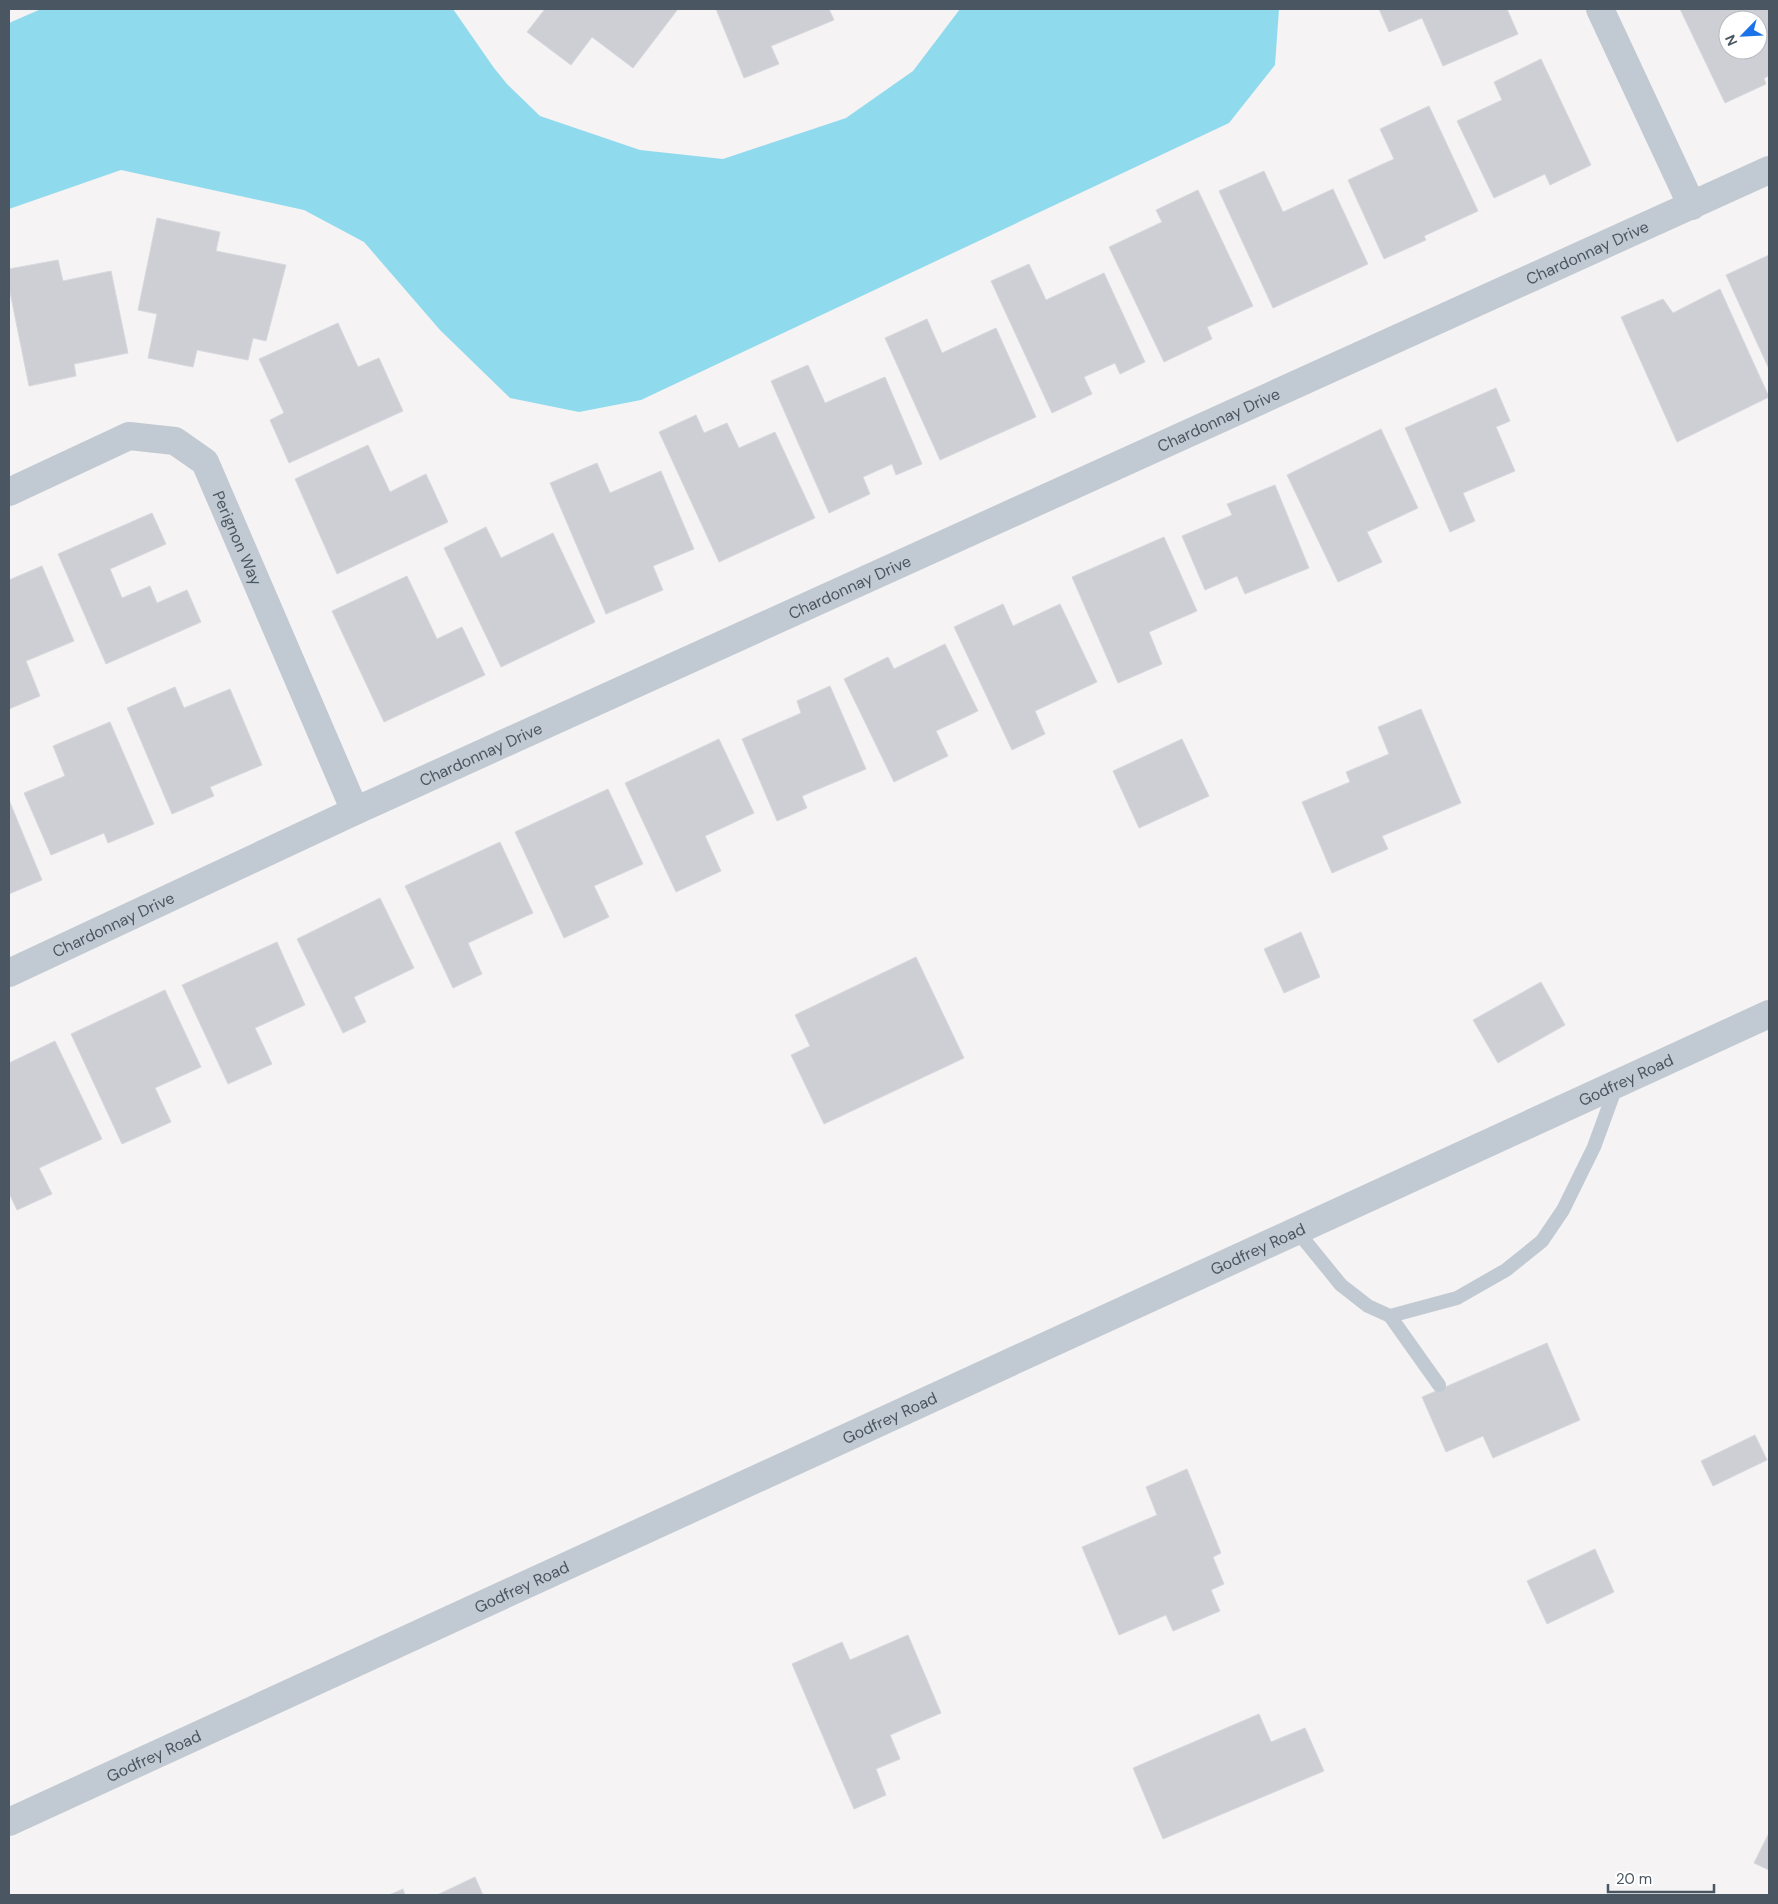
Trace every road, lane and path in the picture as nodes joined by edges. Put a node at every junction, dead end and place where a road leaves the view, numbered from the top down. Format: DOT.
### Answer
graph roads {
  1 [pos="1600,9"];
  2 [pos="1769,170"];
  3 [pos="1692,206"];
  4 [pos="9,492"];
  5 [pos="355,811"];
  6 [pos="9,973"];
  7 [pos="1769,1014"];
  8 [pos="1617,1084"];
  9 [pos="1297,1231"];
  10 [pos="1390,1316"];
  11 [pos="1439,1385"];
  12 [pos="9,1822"];
  1 -- 3 [label="street"];
  2 -- 3 [label="street, Chardonnay Drive"];
  3 -- 5 [label="street, Chardonnay Drive"];
  4 -- 5 [label="street, Perignon Way"];
  5 -- 6 [label="street, Chardonnay Drive"];
  7 -- 8 [label="street, Godfrey Road"];
  8 -- 9 [label="street, Godfrey Road"];
  8 -- 10 [label="lane"];
  9 -- 10 [label="lane"];
  9 -- 12 [label="street, Godfrey Road"];
  10 -- 11 [label="lane"];
}
